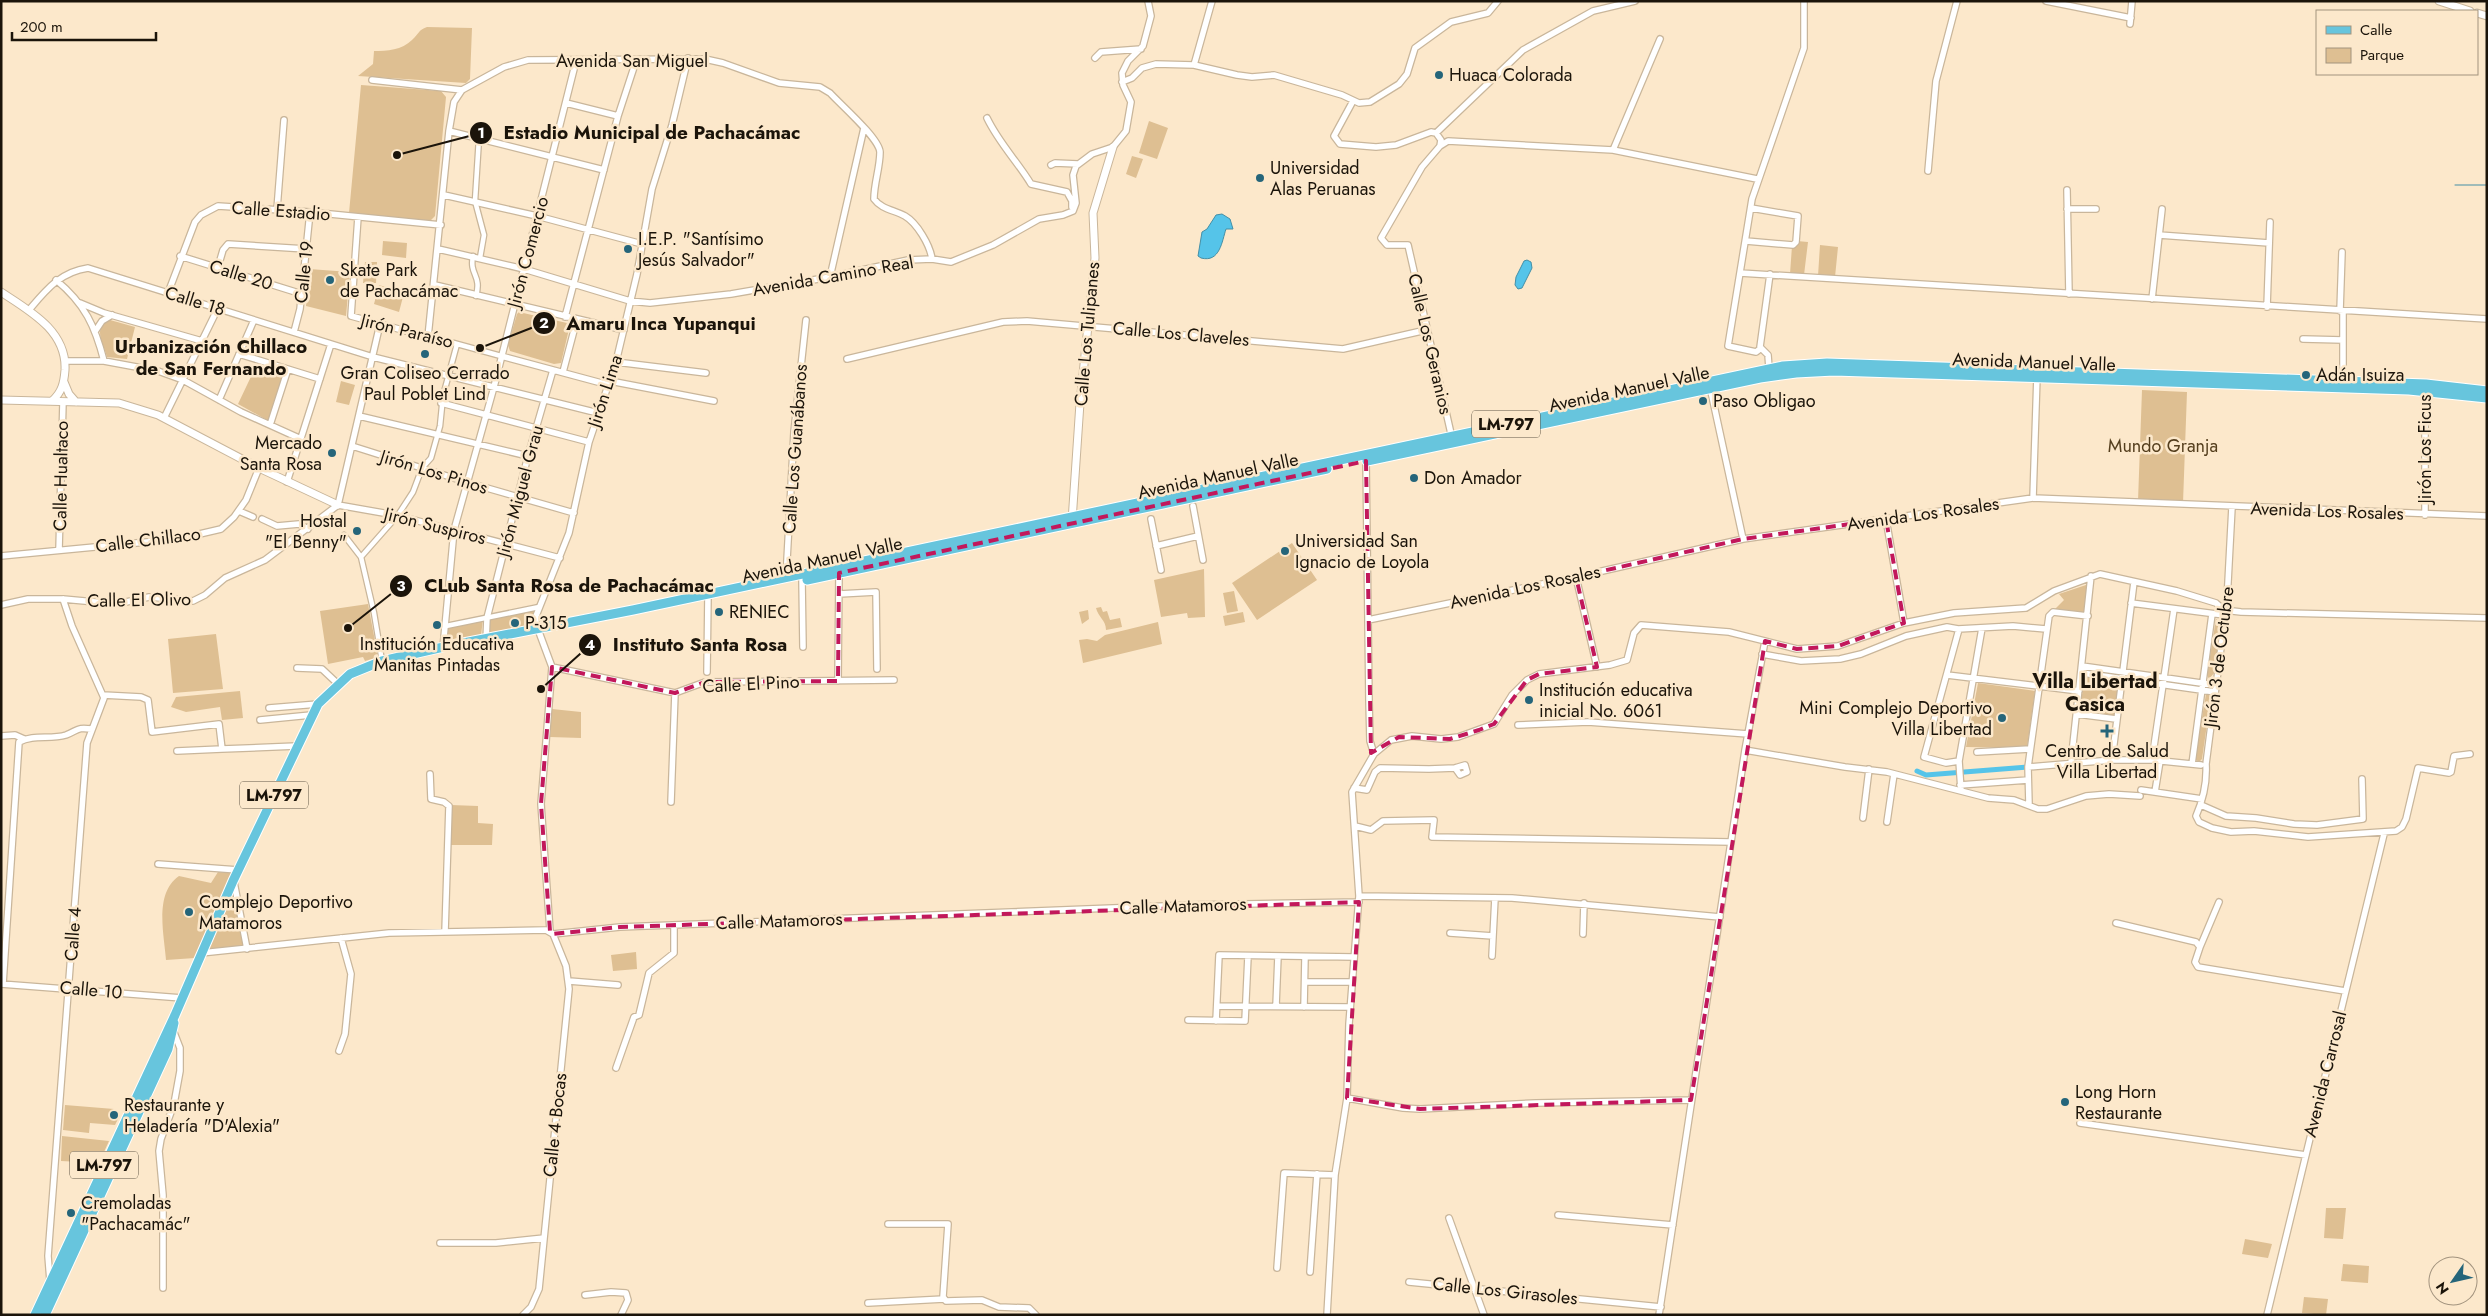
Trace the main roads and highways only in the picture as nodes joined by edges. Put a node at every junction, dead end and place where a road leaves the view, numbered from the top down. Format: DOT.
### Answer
graph roads {
  1 [pos="2037,375"];
  2 [pos="1710,384"];
  3 [pos="2425,388"];
  4 [pos="2487,391"];
  5 [pos="2487,398"];
  6 [pos="1072,521"];
  7 [pos="708,597"];
  8 [pos="175,1015"];
  9 [pos="35,1315"];
  10 [pos="45,1315"];
  1 -- 2 [label="main road, Avenida Manuel Valle / LM-797"];
  1 -- 2 [label="main road, Avenida Manuel Valle / LM-797"];
  1 -- 3 [label="main road, Avenida Manuel Valle / LM-797"];
  1 -- 3 [label="main road, Avenida Manuel Valle / LM-797"];
  2 -- 6 [label="main road, Avenida Manuel Valle / LM-797"];
  3 -- 4 [label="main road, Avenida Manuel Valle / LM-797"];
  3 -- 5 [label="main road, Avenida Manuel Valle / LM-797"];
  6 -- 7 [label="main road, Avenida Manuel Valle / LM-797"];
  6 -- 7 [label="main road, Avenida Manuel Valle / LM-797"];
  7 -- 8 [label="main road, Avenida Manuel Valle / LM-797"];
  8 -- 9 [label="main road, LM-797"];
  8 -- 10 [label="main road, LM-797"];
}
